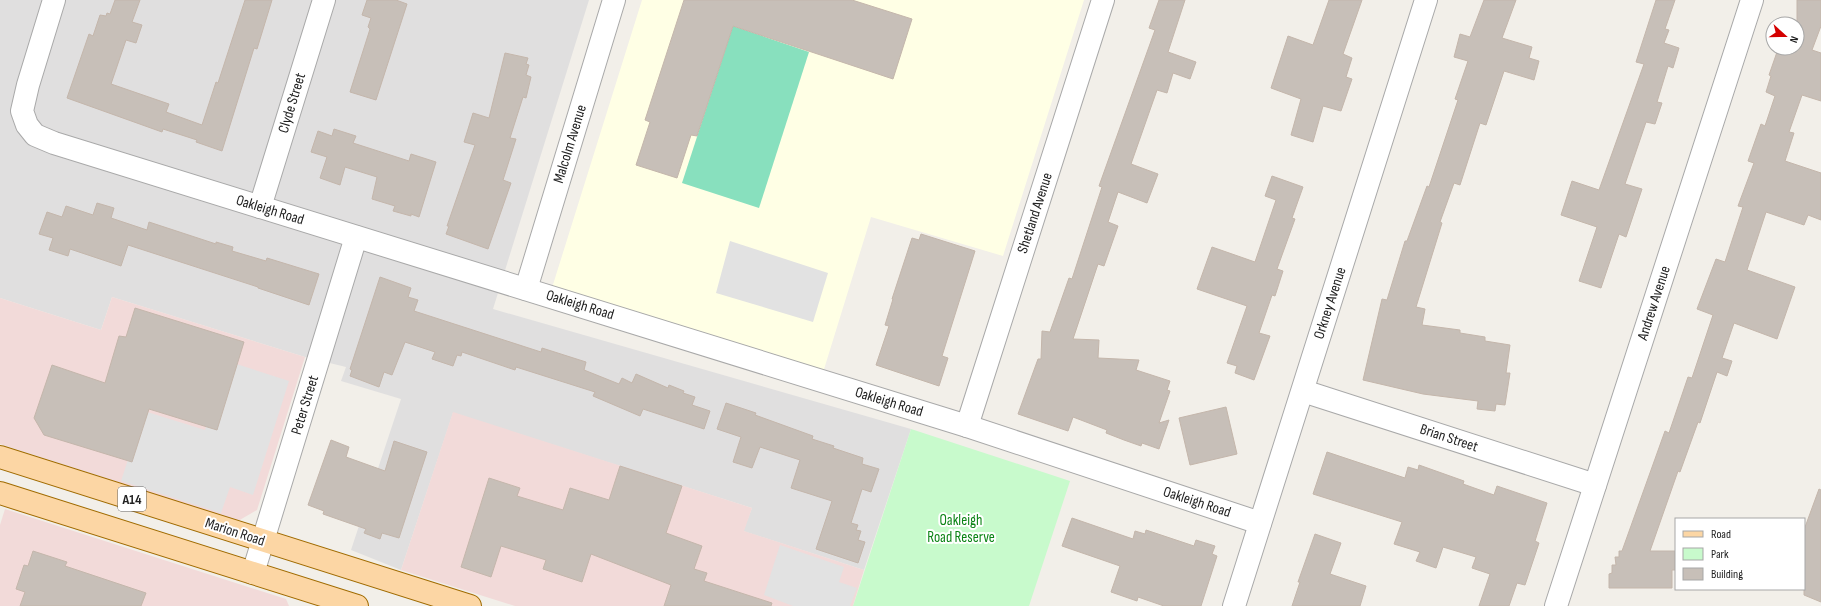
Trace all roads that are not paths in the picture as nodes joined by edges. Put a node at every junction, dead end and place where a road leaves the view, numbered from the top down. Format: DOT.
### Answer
graph roads {
  1 [pos="54,0"];
  2 [pos="324,0"];
  3 [pos="614,0"];
  4 [pos="1103,0"];
  5 [pos="1426,0"];
  6 [pos="1752,0"];
  7 [pos="260,207"];
  8 [pos="356,237"];
  9 [pos="526,289"];
  10 [pos="1303,391"];
  11 [pos="967,426"];
  12 [pos="0,458"];
  13 [pos="1595,485"];
  14 [pos="0,493"];
  15 [pos="1260,523"];
  16 [pos="264,541"];
  17 [pos="254,573"];
  18 [pos="315,600"];
  19 [pos="357,606"];
  20 [pos="470,606"];
  21 [pos="1234,606"];
  22 [pos="1556,606"];
  1 -- 7 [label="street, Oakleigh Road"];
  2 -- 7 [label="street, Clyde Street"];
  3 -- 9 [label="street, Malcolm Avenue"];
  4 -- 11 [label="street, Shetland Avenue"];
  5 -- 10 [label="street, Orkney Avenue"];
  6 -- 13 [label="street, Andrew Avenue"];
  7 -- 8 [label="street, Oakleigh Road"];
  8 -- 9 [label="street, Oakleigh Road"];
  8 -- 16 [label="street, Peter Street"];
  9 -- 11 [label="street, Oakleigh Road"];
  10 -- 13 [label="street, Brian Street"];
  10 -- 15 [label="street, Orkney Avenue"];
  11 -- 15 [label="street, Oakleigh Road"];
  12 -- 16 [label="main road, Marion Road / A14"];
  13 -- 22 [label="street, Andrew Avenue"];
  14 -- 17 [label="main road, A14"];
  15 -- 21 [label="street, Orkney Avenue"];
  16 -- 17 [label="street, Peter Street"];
  16 -- 20 [label="main road, Marion Road / A14"];
  17 -- 18 [label="main road, A14"];
  18 -- 19 [label="main road, A14"];
}
